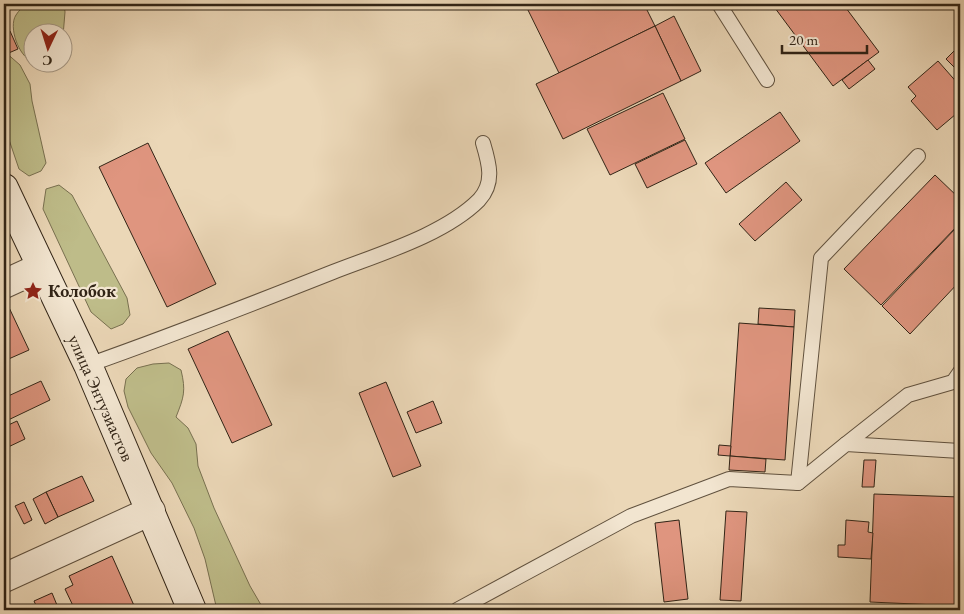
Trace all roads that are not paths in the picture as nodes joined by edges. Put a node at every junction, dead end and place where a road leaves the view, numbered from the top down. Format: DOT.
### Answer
graph roads {
  1 [pos="719,4"];
  2 [pos="767,80"];
  3 [pos="483,143"];
  4 [pos="918,156"];
  5 [pos="4,188"];
  6 [pos="41,267"];
  7 [pos="4,284"];
  8 [pos="88,365"];
  9 [pos="960,372"];
  10 [pos="846,444"];
  11 [pos="960,451"];
  12 [pos="798,484"];
  13 [pos="151,511"];
  14 [pos="4,578"];
  15 [pos="192,610"];
  16 [pos="457,610"];
  1 -- 2 [label="lane"];
  3 -- 8 [label="lane"];
  4 -- 12 [label="lane"];
  5 -- 6 [label="street, улица Энтузиастов"];
  6 -- 7 [label="street"];
  6 -- 8 [label="street, улица Энтузиастов"];
  8 -- 13 [label="street, улица Энтузиастов"];
  9 -- 10 [label="lane"];
  10 -- 11 [label="lane"];
  10 -- 12 [label="lane"];
  12 -- 16 [label="lane"];
  13 -- 14 [label="street"];
  13 -- 15 [label="street, улица Энтузиастов"];
}
